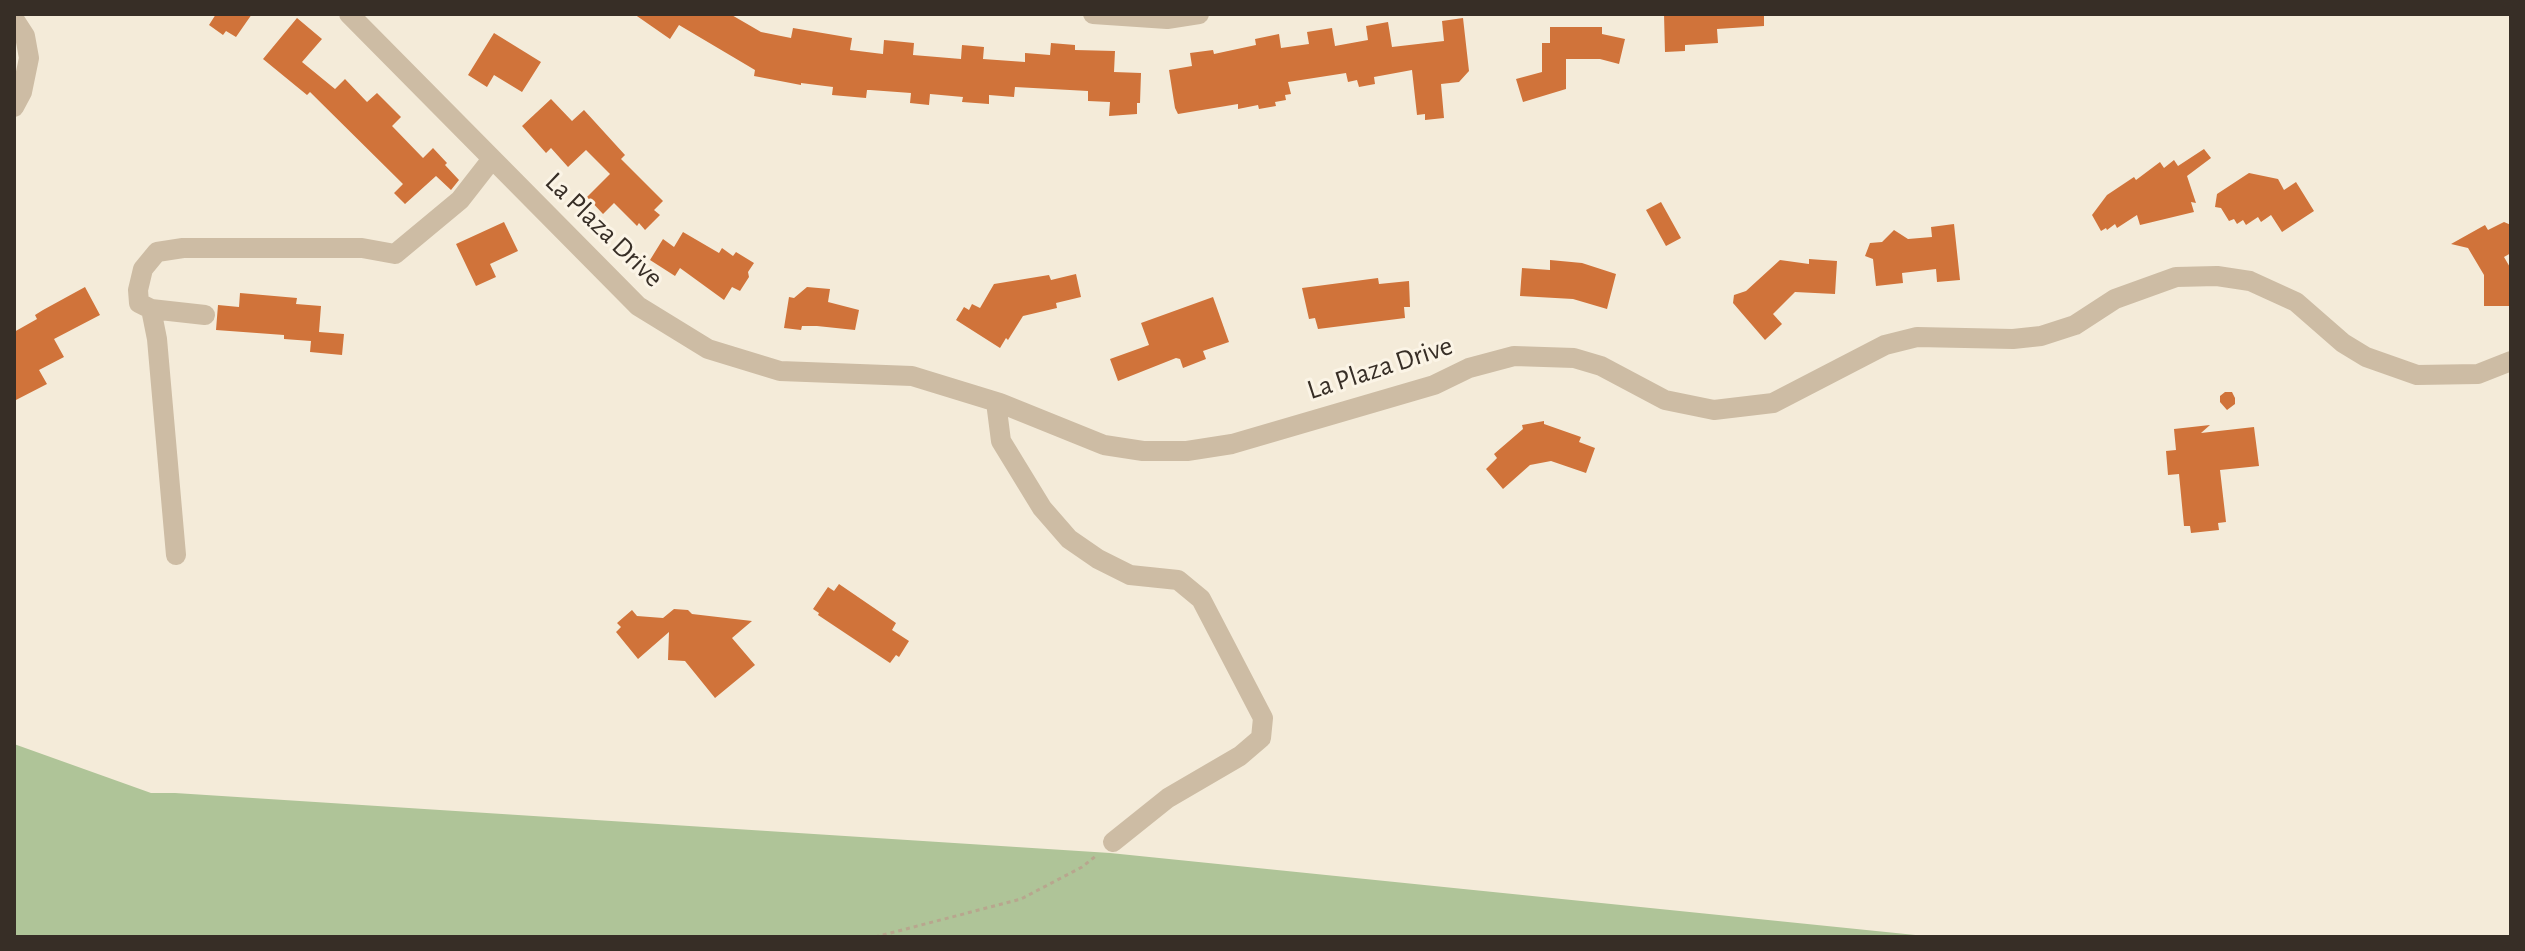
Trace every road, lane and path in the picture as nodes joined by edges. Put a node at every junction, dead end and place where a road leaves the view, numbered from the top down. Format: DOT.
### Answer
graph roads {
  1 [pos="349,14"];
  2 [pos="1093,14"];
  3 [pos="1199,14"];
  4 [pos="14,19"];
  5 [pos="14,107"];
  6 [pos="492,159"];
  7 [pos="151,309"];
  8 [pos="205,315"];
  9 [pos="2511,361"];
  10 [pos="996,402"];
  11 [pos="176,555"];
  12 [pos="1113,842"];
  13 [pos="875,937"];
  1 -- 6 [label="street, La Plaza Drive"];
  2 -- 3 [label="street"];
  4 -- 5 [label="street"];
  6 -- 7 [label="street"];
  6 -- 10 [label="street, La Plaza Drive"];
  7 -- 8 [label="street"];
  7 -- 11 [label="street"];
  9 -- 10 [label="street, La Plaza Drive"];
  10 -- 12 [label="street"];
  12 -- 13 [label="path"];
}
